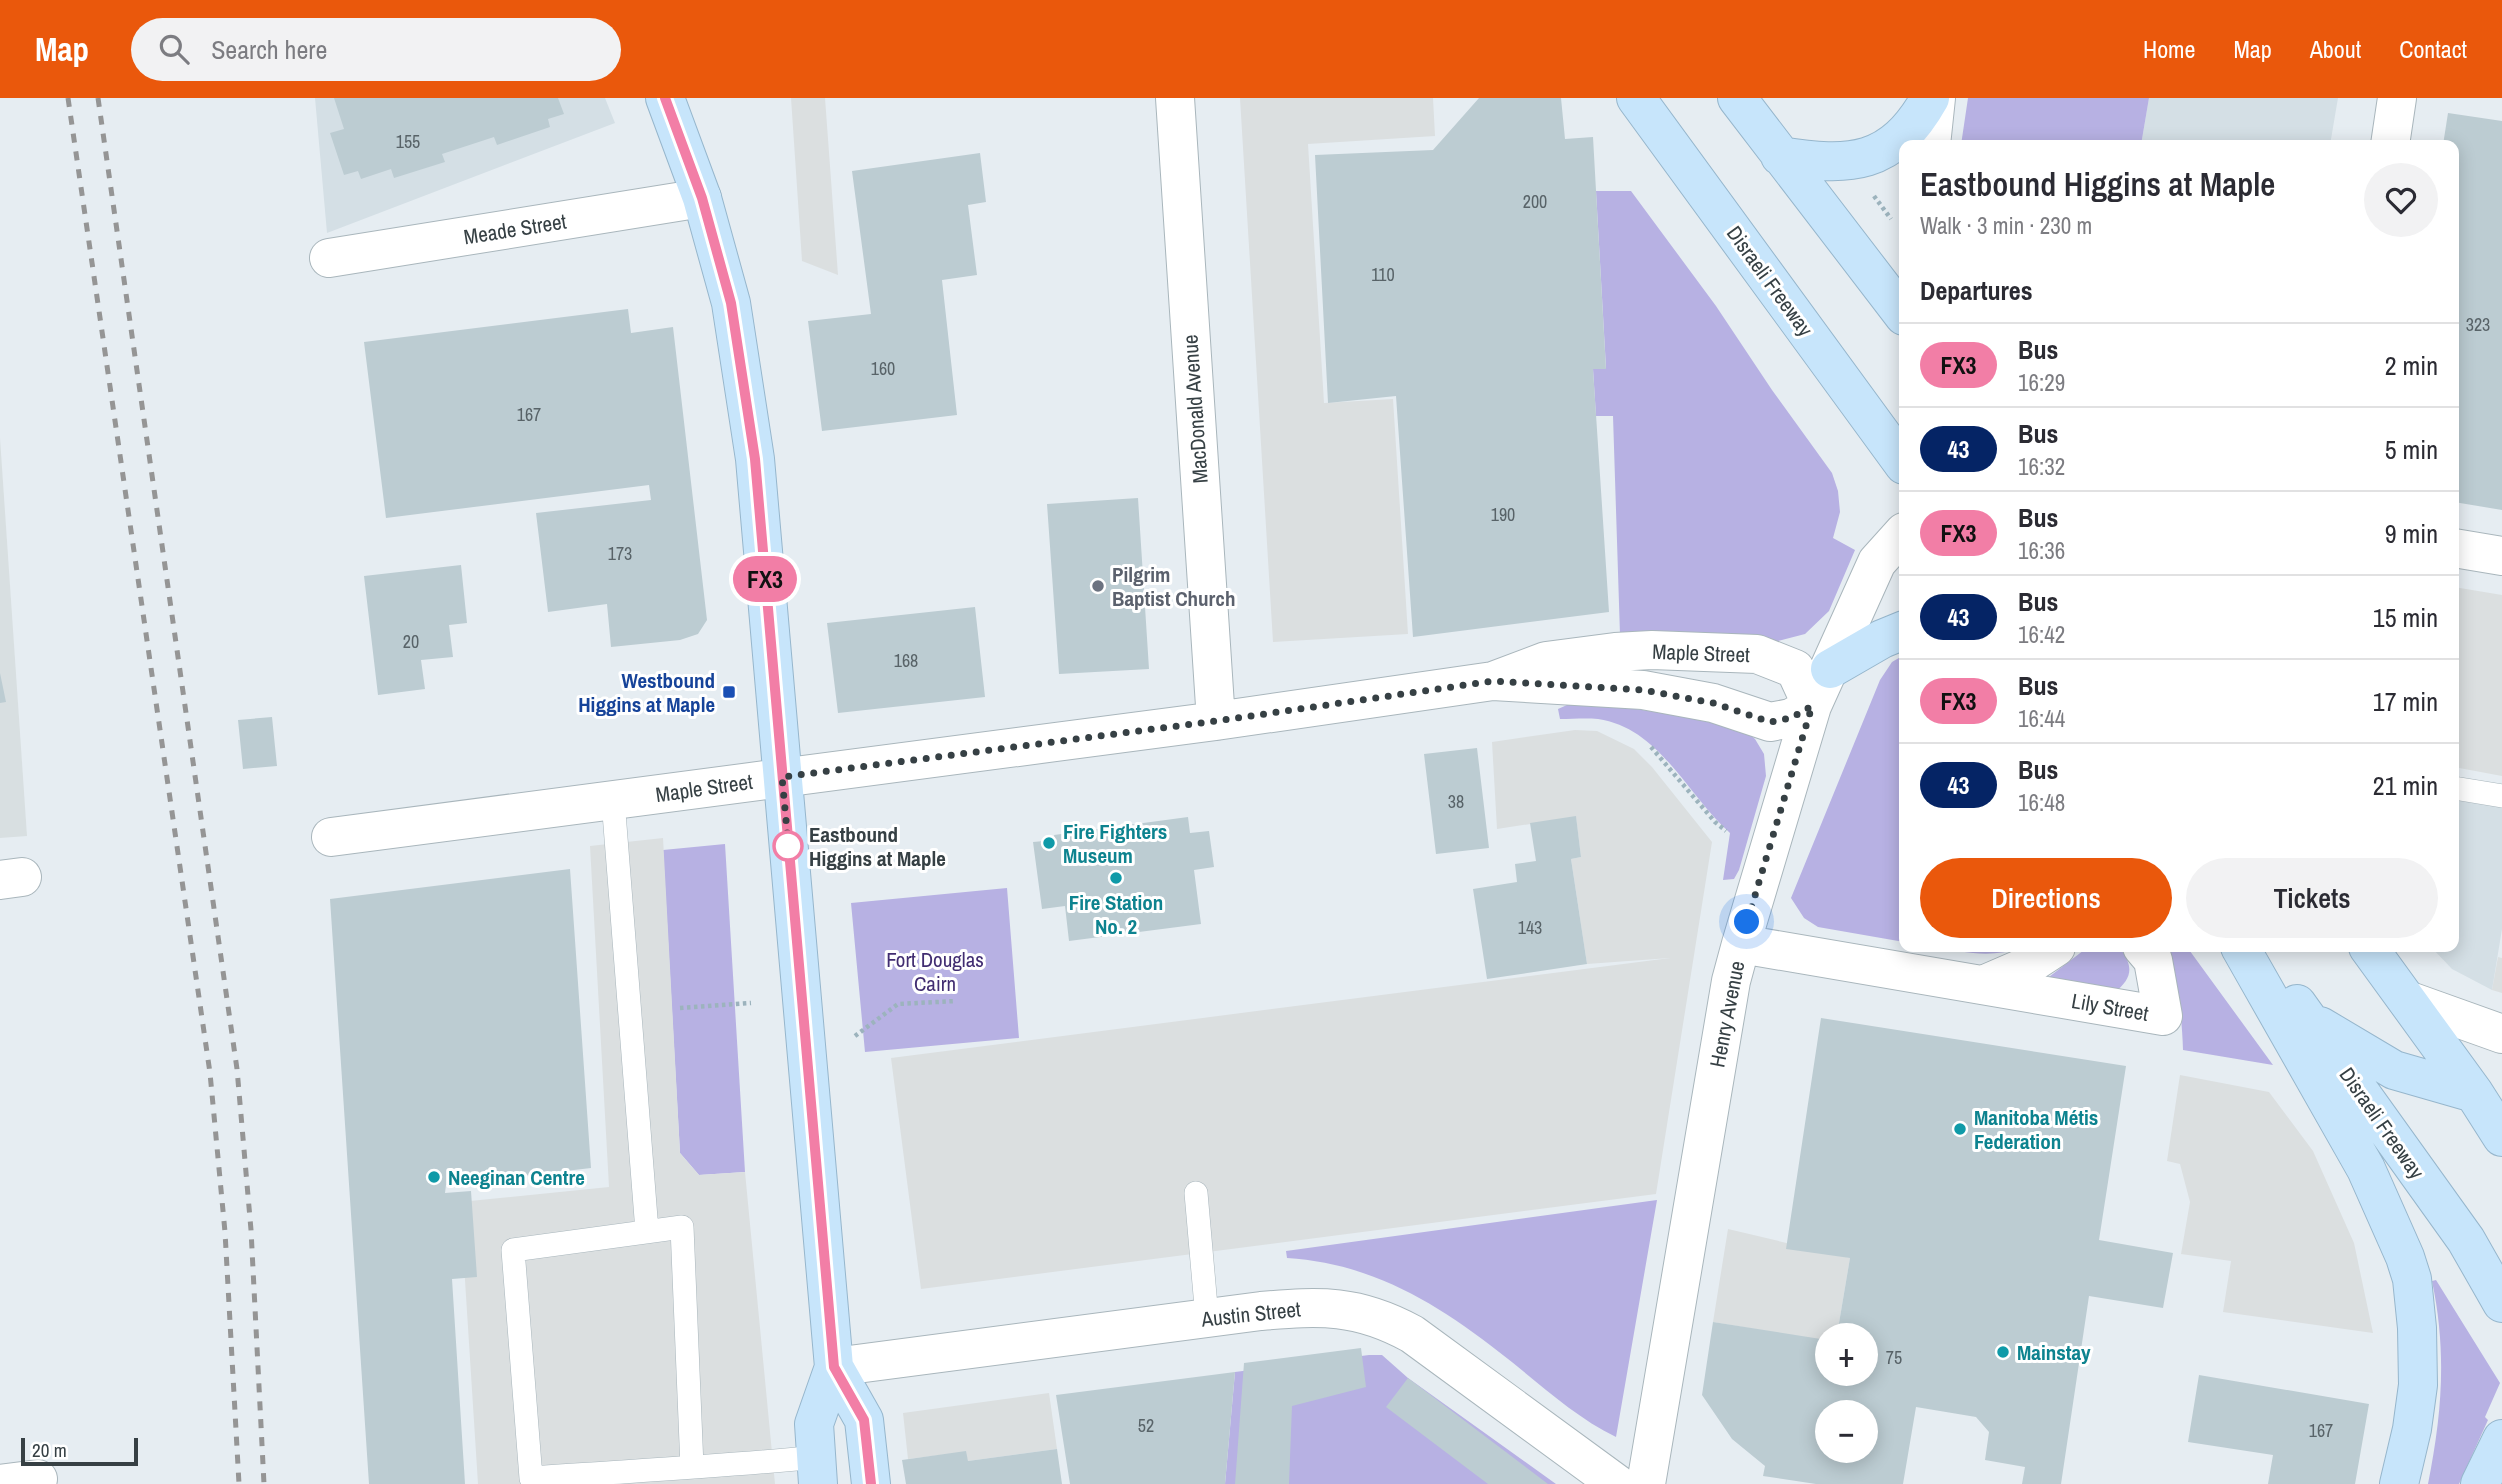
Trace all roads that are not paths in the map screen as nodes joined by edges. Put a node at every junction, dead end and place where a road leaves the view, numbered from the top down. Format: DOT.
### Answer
graph roads {
  1 [pos="665,98"];
  2 [pos="1175,98"];
  3 [pos="1636,98"];
  4 [pos="1737,98"];
  5 [pos="1930,98"];
  6 [pos="1936,98"];
  7 [pos="2398,98"];
  8 [pos="1932,140"];
  9 [pos="2391,140"];
  10 [pos="1780,156"];
  11 [pos="702,198"];
  12 [pos="329,258"];
  13 [pos="1899,310"];
  14 [pos="1899,458"];
  15 [pos="1899,538"];
  16 [pos="2459,549"];
  17 [pos="2502,556"];
  18 [pos="1899,632"];
  19 [pos="1830,669"];
  20 [pos="1493,681"];
  21 [pos="1812,706"];
  22 [pos="1216,721"];
  23 [pos="782,777"];
  24 [pos="2459,789"];
  25 [pos="2502,796"];
  26 [pos="612,800"];
  27 [pos="331,837"];
  28 [pos="1741,944"];
  29 [pos="2048,952"];
  30 [pos="2146,952"];
  31 [pos="2243,952"];
  32 [pos="2259,952"];
  33 [pos="2372,952"];
  34 [pos="1983,985"];
  35 [pos="2407,1000"];
  36 [pos="2307,1018"];
  37 [pos="2502,1034"];
  38 [pos="2488,1094"];
  39 [pos="2502,1137"];
  40 [pos="1196,1193"];
  41 [pos="647,1231"];
  42 [pos="2502,1303"];
  43 [pos="1207,1318"];
  44 [pos="834,1367"];
  45 [pos="2502,1439"];
  46 [pos="692,1467"];
  47 [pos="817,1471"];
  48 [pos="38,1479"];
  49 [pos="0,1484"];
  50 [pos="872,1484"];
  51 [pos="1617,1484"];
  52 [pos="1646,1484"];
  53 [pos="2399,1484"];
  54 [pos="2480,1484"];
  1 -- 11 [label="main road"];
  2 -- 22 [label="street, MacDonald Avenue"];
  3 -- 14 [label="main road, Disraeli Freeway"];
  4 -- 10 [label="main road"];
  5 -- 10 [label="main road"];
  6 -- 8 [label="street"];
  7 -- 9 [label="street"];
  10 -- 13 [label="main road"];
  11 -- 12 [label="street, Meade Street"];
  11 -- 23 [label="main road"];
  15 -- 19 [label="street, Henry Avenue"];
  16 -- 17 [label="street"];
  18 -- 19 [label="main road"];
  19 -- 21 [label="street, Henry Avenue"];
  20 -- 21 [label="street, Maple Street"];
  20 -- 21 [label="street, Maple Street"];
  20 -- 22 [label="street, Maple Street"];
  21 -- 28 [label="street, Henry Avenue"];
  22 -- 23 [label="street, Maple Street"];
  23 -- 26 [label="street, Maple Street"];
  23 -- 44 [label="main road"];
  24 -- 25 [label="lane"];
  26 -- 27 [label="street, Maple Street"];
  26 -- 41 [label="lane"];
  28 -- 34 [label="street, Lily Street"];
  28 -- 52 [label="street, Henry Avenue"];
  29 -- 34 [label="street"];
  30 -- 34 [label="street, Lily Street"];
  31 -- 53 [label="main road"];
  32 -- 36 [label="main road, Disraeli Freeway"];
  33 -- 35 [label="main road"];
  35 -- 37 [label="street"];
  35 -- 38 [label="main road"];
  36 -- 38 [label="main road"];
  36 -- 42 [label="main road, Disraeli Freeway"];
  38 -- 39 [label="main road"];
  40 -- 43 [label="lane"];
  41 -- 46 [label="lane"];
  41 -- 46 [label="lane"];
  43 -- 44 [label="street, Austin Street"];
  43 -- 51 [label="street, Austin Street"];
  44 -- 47 [label="main road"];
  44 -- 50 [label="main road"];
  45 -- 54 [label="main road"];
  46 -- 47 [label="lane"];
  48 -- 49 [label="street"];
}
